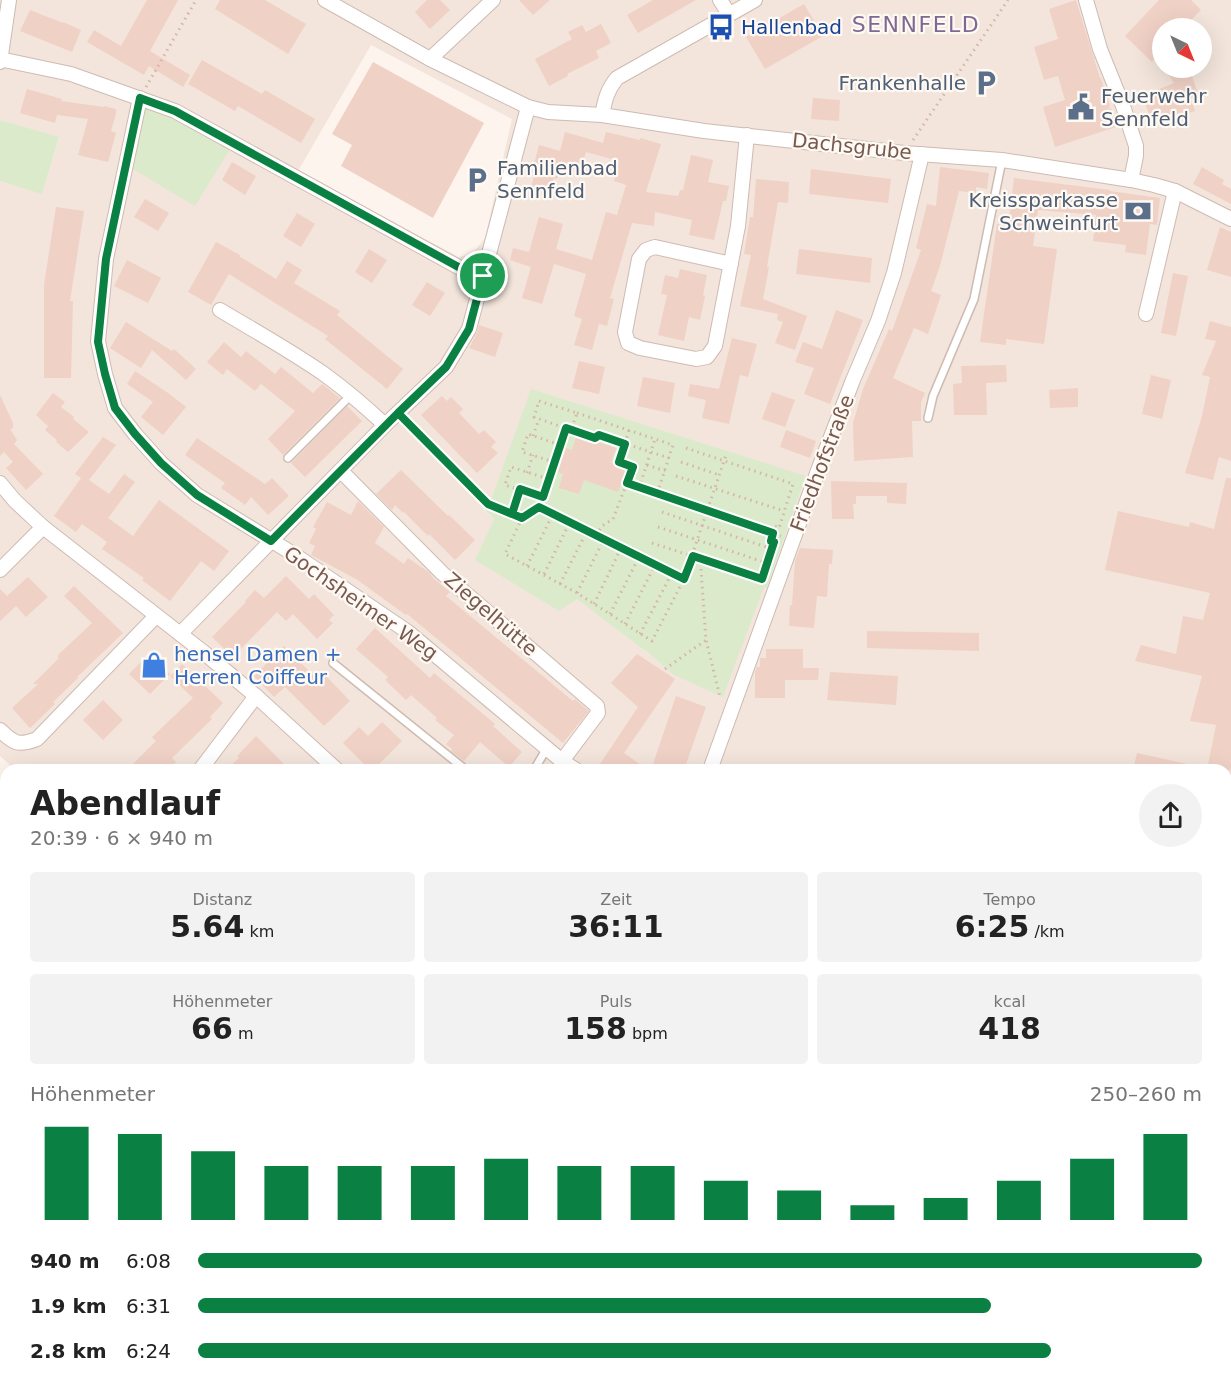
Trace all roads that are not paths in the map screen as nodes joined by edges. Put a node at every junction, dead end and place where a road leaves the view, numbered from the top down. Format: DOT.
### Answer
graph roads {
  1 [pos="9,0"];
  2 [pos="325,0"];
  3 [pos="493,0"];
  4 [pos="720,0"];
  5 [pos="755,0"];
  6 [pos="1086,0"];
  7 [pos="729,14"];
  8 [pos="430,59"];
  9 [pos="0,60"];
  10 [pos="140,98"];
  11 [pos="528,107"];
  12 [pos="602,115"];
  13 [pos="747,135"];
  14 [pos="922,154"];
  15 [pos="1002,160"];
  16 [pos="1131,180"];
  17 [pos="1175,191"];
  18 [pos="1231,219"];
  19 [pos="731,264"];
  20 [pos="483,276"];
  21 [pos="220,310"];
  22 [pos="1146,314"];
  23 [pos="351,396"];
  24 [pos="928,418"];
  25 [pos="385,425"];
  26 [pos="288,458"];
  27 [pos="341,471"];
  28 [pos="0,483"];
  29 [pos="43,527"];
  30 [pos="271,541"];
  31 [pos="0,570"];
  32 [pos="156,616"];
  33 [pos="180,634"];
  34 [pos="333,663"];
  35 [pos="256,696"];
  36 [pos="0,730"];
  37 [pos="547,748"];
  38 [pos="562,761"];
  39 [pos="205,764"];
  40 [pos="330,764"];
  41 [pos="459,764"];
  42 [pos="538,764"];
  43 [pos="567,764"];
  44 [pos="712,764"];
  1 -- 9 [label="street"];
  2 -- 8 [label="street, Dachsgrube"];
  3 -- 8 [label="street"];
  4 -- 7 [label="street"];
  5 -- 7 [label="street"];
  6 -- 16 [label="street"];
  7 -- 12 [label="street"];
  8 -- 11 [label="street, Dachsgrube"];
  9 -- 10 [label="street"];
  10 -- 20 [label="street"];
  10 -- 30 [label="street, Gochsheimer Weg"];
  11 -- 12 [label="street, Dachsgrube"];
  11 -- 20 [label="street"];
  12 -- 13 [label="street, Dachsgrube"];
  13 -- 14 [label="street, Dachsgrube"];
  13 -- 19 [label="street"];
  14 -- 15 [label="street, Dachsgrube"];
  14 -- 44 [label="street, Friedhofstraße"];
  15 -- 16 [label="street, Dachsgrube"];
  15 -- 24 [label="lane"];
  16 -- 17 [label="street, Dachsgrube"];
  17 -- 18 [label="street, Dachsgrube"];
  17 -- 22 [label="street"];
  19 -- 19 [label="street"];
  20 -- 25 [label="street"];
  21 -- 23 [label="street"];
  23 -- 25 [label="street"];
  23 -- 26 [label="lane"];
  25 -- 27 [label="street"];
  27 -- 30 [label="street"];
  27 -- 38 [label="street, Ziegelhütte"];
  28 -- 29 [label="street"];
  29 -- 31 [label="street"];
  29 -- 32 [label="street"];
  30 -- 33 [label="street"];
  30 -- 37 [label="street, Gochsheimer Weg"];
  32 -- 33 [label="street"];
  32 -- 36 [label="street"];
  33 -- 35 [label="street"];
  34 -- 41 [label="lane"];
  35 -- 39 [label="street"];
  35 -- 40 [label="street"];
  37 -- 38 [label="street, Gochsheimer Weg"];
  37 -- 42 [label="lane"];
  38 -- 43 [label="street, Gochsheimer Weg"];
}
